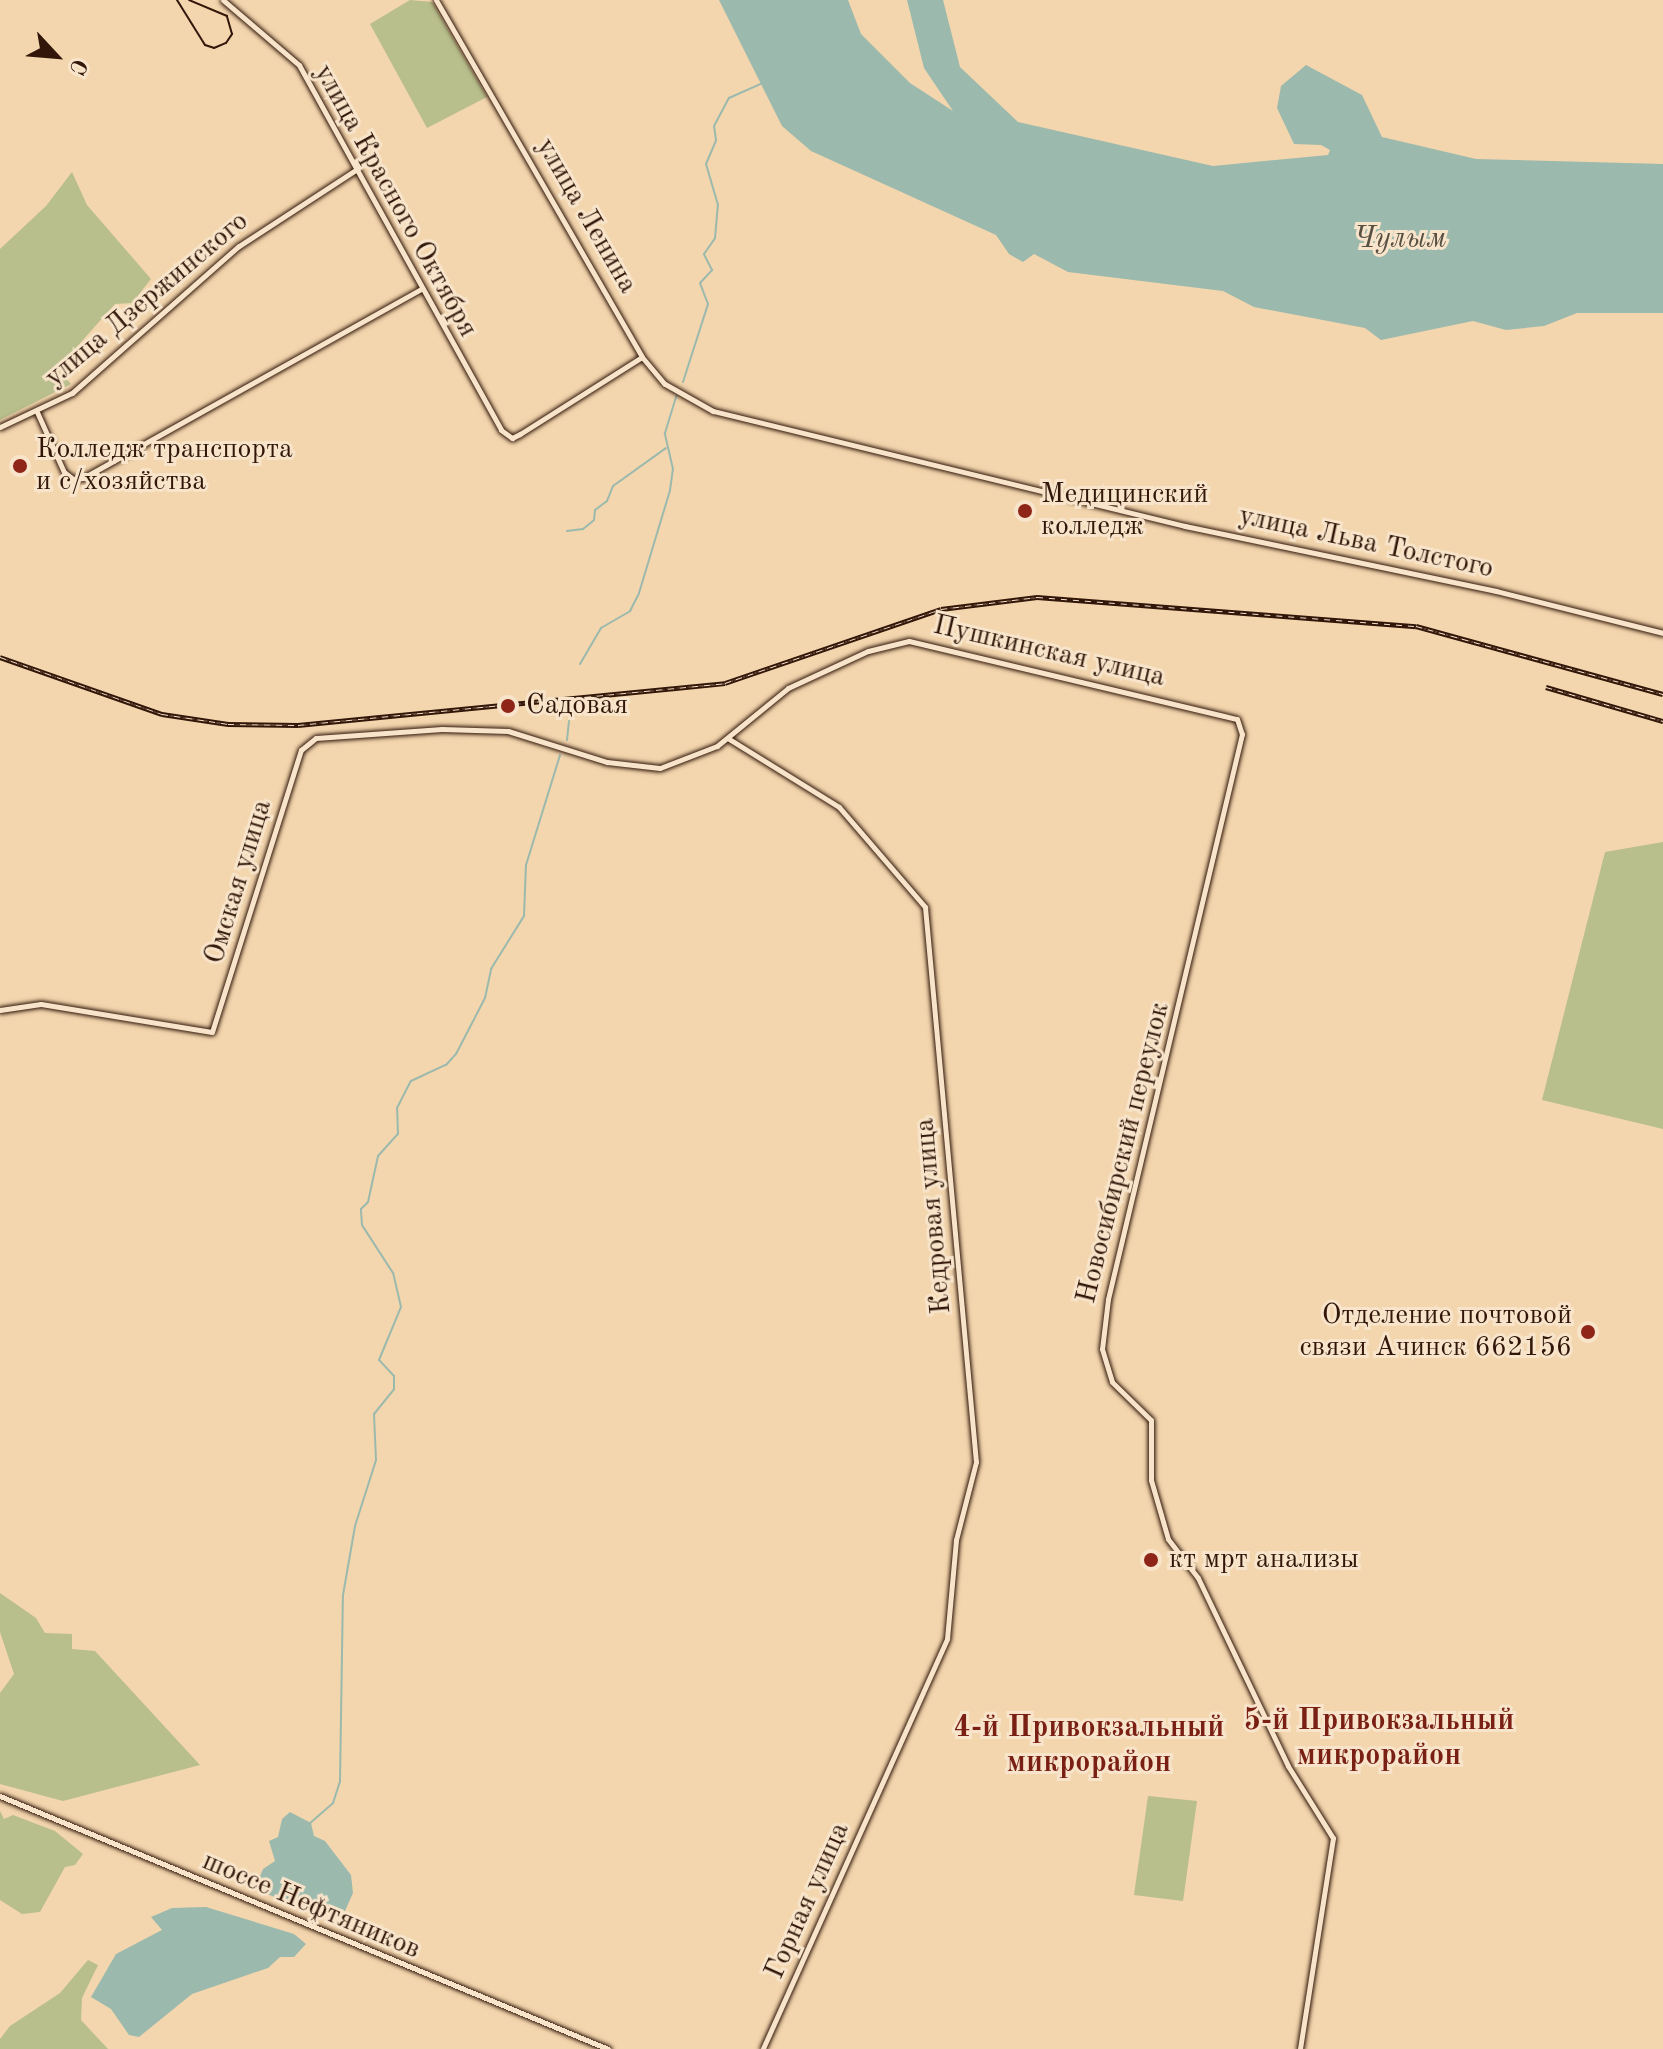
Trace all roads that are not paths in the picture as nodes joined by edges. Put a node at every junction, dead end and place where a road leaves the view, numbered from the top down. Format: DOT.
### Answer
graph roads {
  1 [pos="223,0"];
  2 [pos="436,0"];
  3 [pos="357,169"];
  4 [pos="420,290"];
  5 [pos="642,357"];
  6 [pos="37,412"];
  7 [pos="733,419"];
  8 [pos="0,427"];
  9 [pos="1663,633"];
  10 [pos="1240,722"];
  11 [pos="729,739"];
  12 [pos="304,745"];
  13 [pos="0,1010"];
  14 [pos="889,1769"];
  15 [pos="0,1796"];
  16 [pos="608,2049"];
  17 [pos="763,2049"];
  18 [pos="1300,2049"];
  1 -- 3 [label="street, улица Красного Октября"];
  2 -- 5 [label="street, улица Ленина"];
  3 -- 4 [label="street, улица Красного Октября"];
  3 -- 6 [label="street, улица Дзержинского"];
  4 -- 5 [label="street, улица Красного Октября"];
  4 -- 6 [label="street"];
  5 -- 7 [label="street, улица Ленина"];
  6 -- 8 [label="street, улица Дзержинского"];
  7 -- 9 [label="street, улица Льва Толстого"];
  10 -- 11 [label="street, Пушкинская улица"];
  10 -- 18 [label="street, Новосибирский переулок"];
  11 -- 12 [label="street, Пушкинская улица"];
  11 -- 14 [label="street, Кедровая улица"];
  12 -- 13 [label="street, Омская улица"];
  14 -- 17 [label="street, Горная улица"];
  15 -- 16 [label="street, шоссе Нефтяников"];
}
